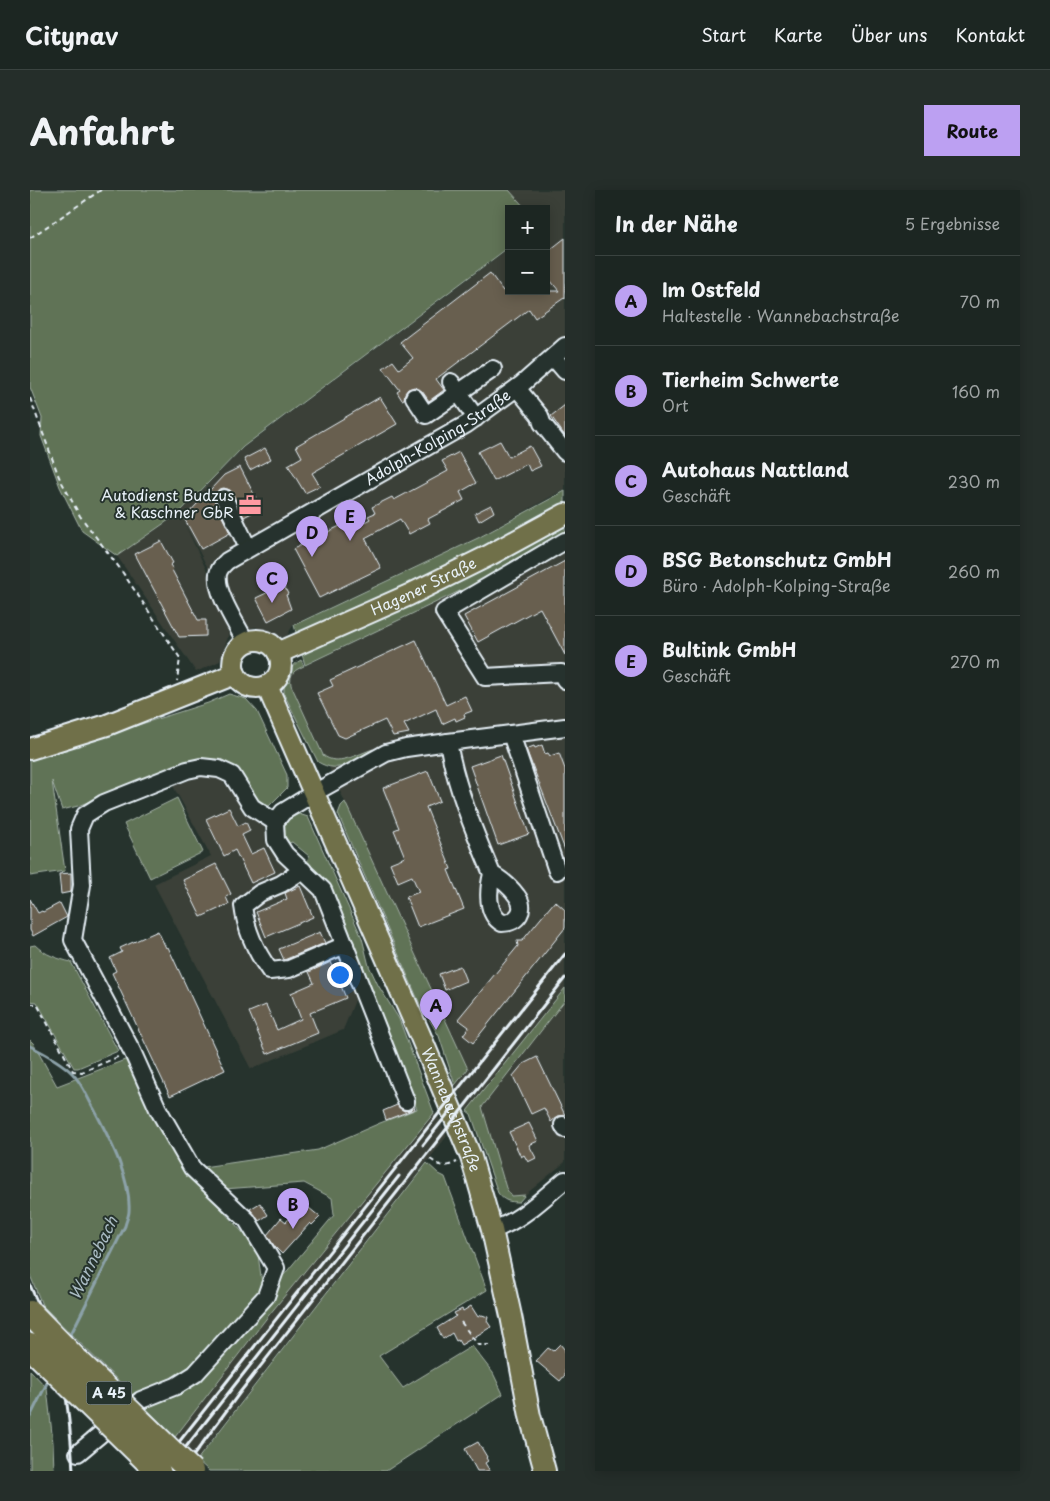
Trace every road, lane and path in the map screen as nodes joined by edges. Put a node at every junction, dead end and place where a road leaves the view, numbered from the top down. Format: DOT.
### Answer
graph roads {
  1 [pos="101,190"];
  2 [pos="30,238"];
  3 [pos="559,352"];
  4 [pos="493,369"];
  5 [pos="565,372"];
  6 [pos="455,387"];
  7 [pos="517,388"];
  8 [pos="414,397"];
  9 [pos="30,398"];
  10 [pos="476,418"];
  11 [pos="565,452"];
  12 [pos="224,498"];
  13 [pos="565,514"];
  14 [pos="565,540"];
  15 [pos="248,548"];
  16 [pos="246,643"];
  17 [pos="278,653"];
  18 [pos="235,674"];
  19 [pos="565,680"];
  20 [pos="267,686"];
  21 [pos="180,697"];
  22 [pos="565,727"];
  23 [pos="511,734"];
  24 [pos="448,742"];
  25 [pos="30,750"];
  26 [pos="314,793"];
  27 [pos="275,822"];
  28 [pos="302,870"];
  29 [pos="557,871"];
  30 [pos="492,874"];
  31 [pos="345,945"];
  32 [pos="30,1004"];
  33 [pos="132,1051"];
  34 [pos="406,1101"];
  35 [pos="471,1157"];
  36 [pos="430,1158"];
  37 [pos="565,1180"];
  38 [pos="492,1230"];
  39 [pos="30,1313"];
  40 [pos="461,1322"];
  41 [pos="489,1344"];
  42 [pos="30,1346"];
  43 [pos="78,1453"];
  44 [pos="158,1471"];
  45 [pos="191,1471"];
  46 [pos="545,1471"];
  1 -- 2 [label="path"];
  3 -- 5 [label="street"];
  3 -- 7 [label="street, Adolph-Kolping-Straße"];
  4 -- 6 [label="street"];
  6 -- 8 [label="street"];
  6 -- 10 [label="street"];
  7 -- 10 [label="street, Adolph-Kolping-Straße"];
  7 -- 11 [label="street"];
  9 -- 21 [label="path"];
  10 -- 15 [label="street, Adolph-Kolping-Straße"];
  12 -- 15 [label="street"];
  13 -- 17 [label="main road, Hagener Straße"];
  14 -- 19 [label="street"];
  15 -- 16 [label="street, Adolph-Kolping-Straße"];
  16 -- 17 [label="main road"];
  16 -- 18 [label="main road"];
  17 -- 20 [label="main road"];
  18 -- 20 [label="main road"];
  18 -- 21 [label="main road"];
  20 -- 26 [label="main road, Wannebachstraße"];
  21 -- 25 [label="main road"];
  22 -- 23 [label="street"];
  23 -- 24 [label="street"];
  23 -- 29 [label="street"];
  24 -- 26 [label="street"];
  24 -- 30 [label="street"];
  26 -- 27 [label="street"];
  26 -- 35 [label="main road, Wannebachstraße"];
  27 -- 28 [label="street"];
  27 -- 33 [label="street"];
  28 -- 31 [label="street"];
  28 -- 31 [label="street"];
  31 -- 34 [label="street"];
  32 -- 33 [label="path"];
  33 -- 43 [label="street"];
  35 -- 36 [label="path"];
  35 -- 38 [label="main road, Wannebachstraße"];
  37 -- 38 [label="street"];
  38 -- 46 [label="main road, Wannebachstraße"];
  39 -- 45 [label="highway, A 45, bridge"];
  40 -- 41 [label="path"];
  42 -- 44 [label="highway, A 45, bridge"];
}
